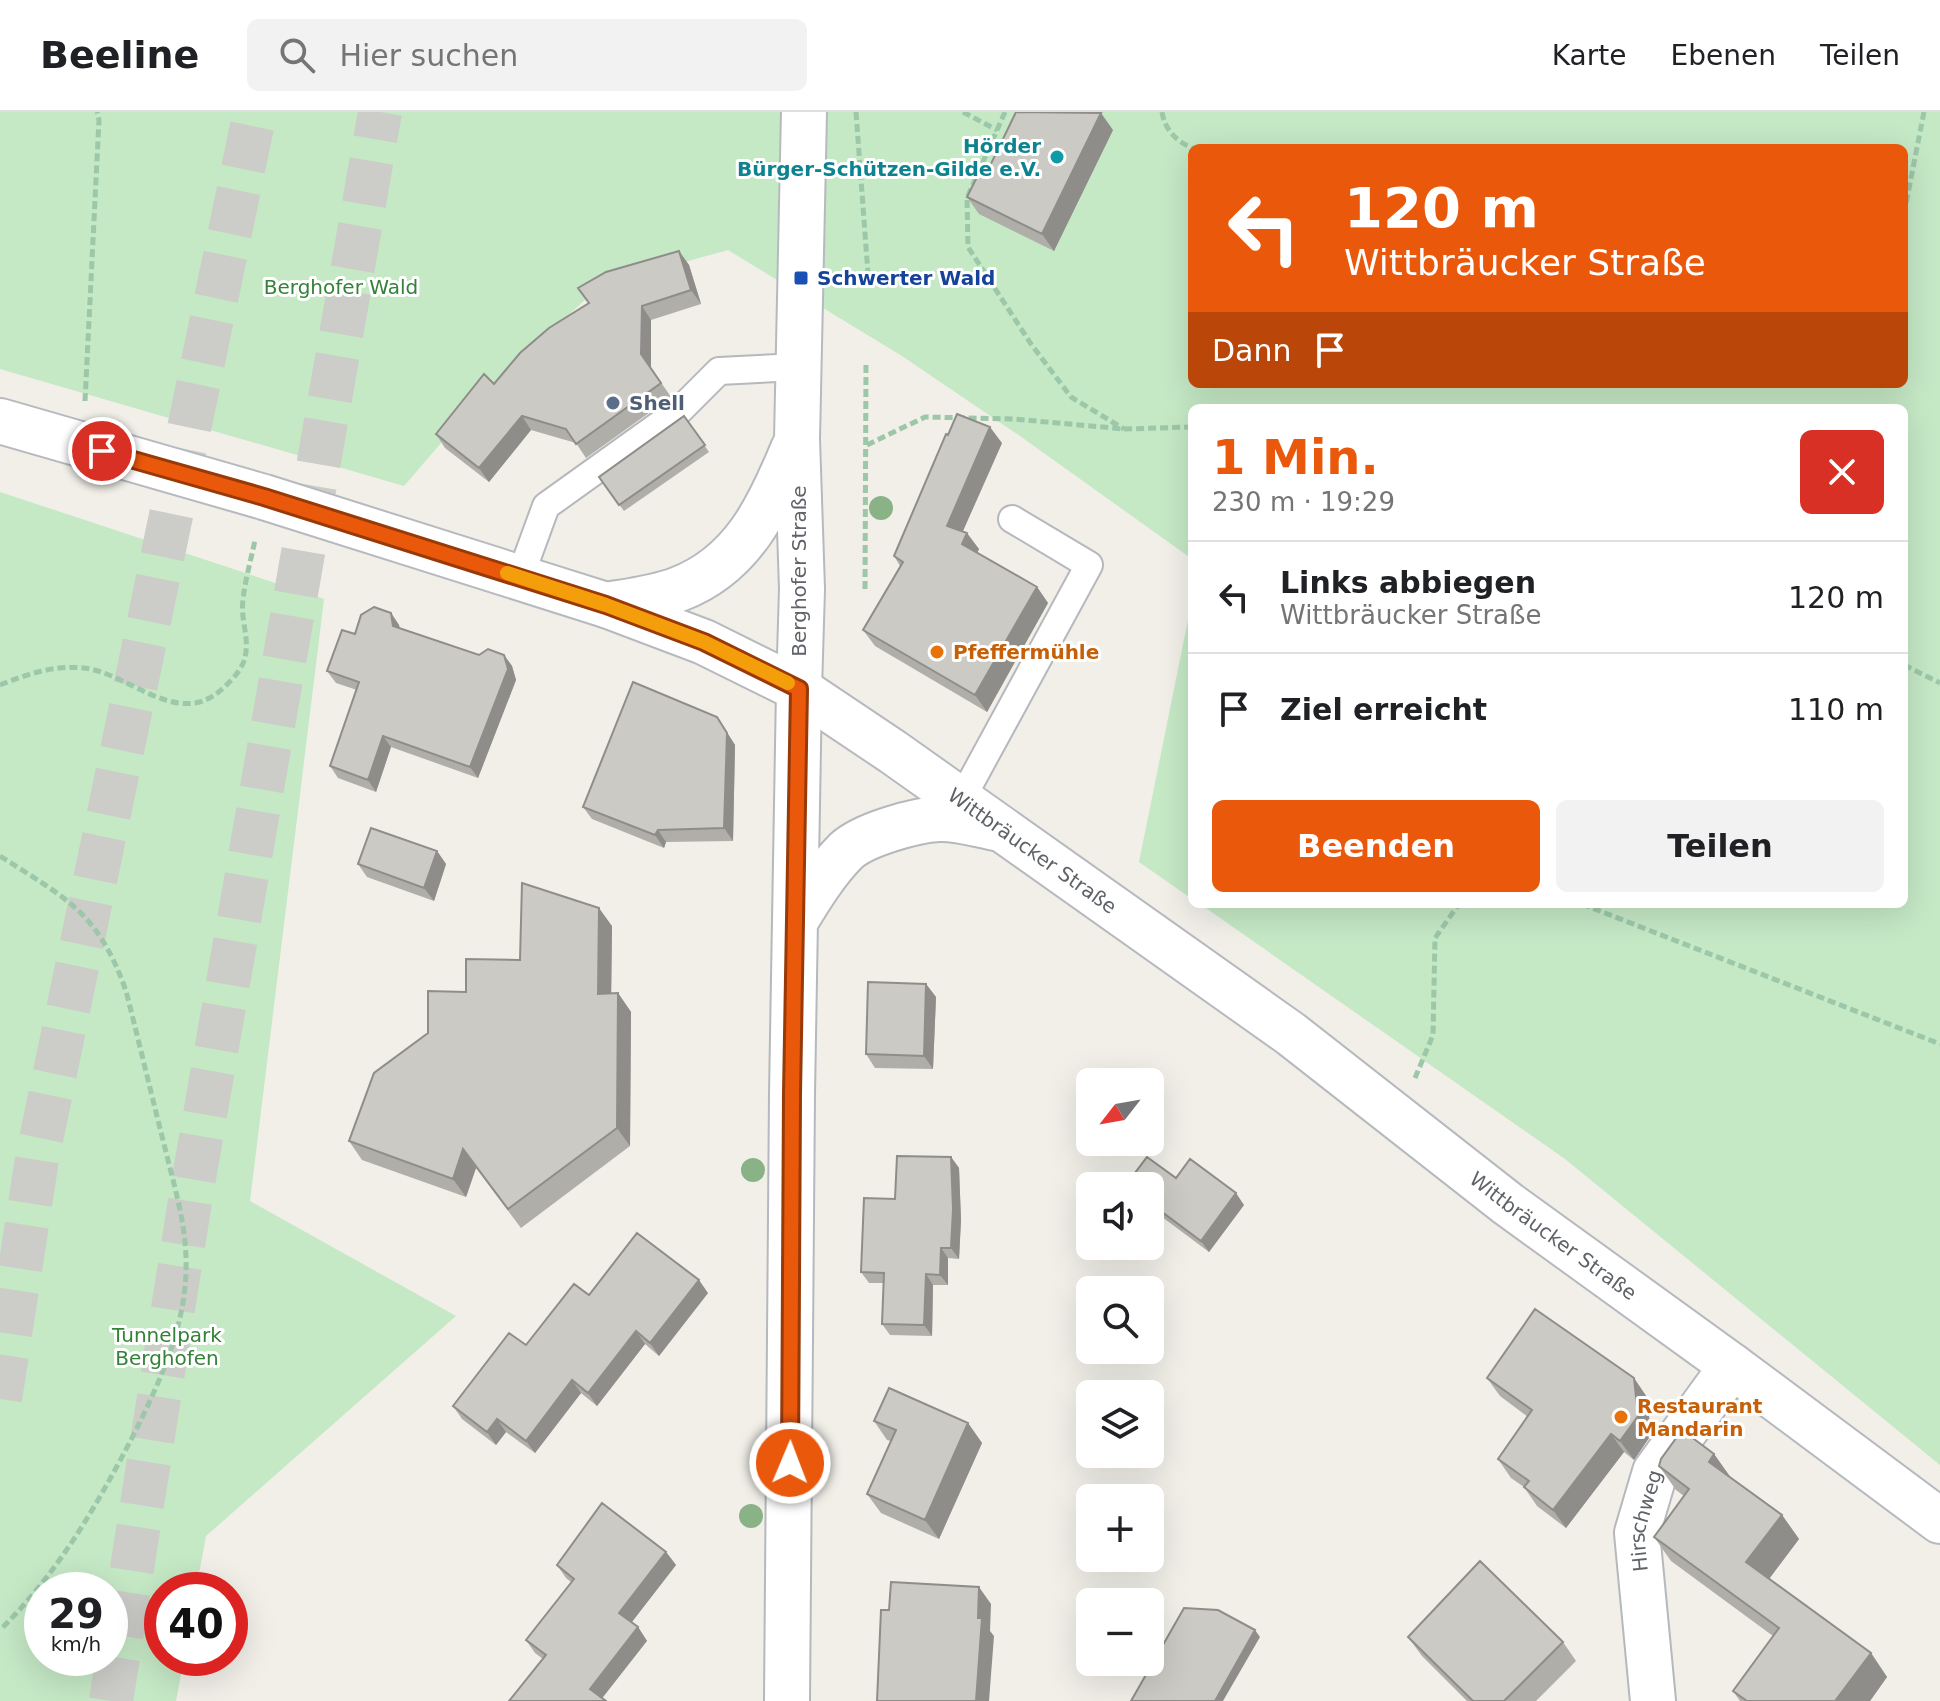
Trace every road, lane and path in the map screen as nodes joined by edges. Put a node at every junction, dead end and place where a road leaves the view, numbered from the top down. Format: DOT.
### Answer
graph roads {
  1 [pos="97,112"];
  2 [pos="804,112"];
  3 [pos="856,112"];
  4 [pos="963,112"];
  5 [pos="1005,112"];
  6 [pos="1162,112"];
  7 [pos="1924,112"];
  8 [pos="997,130"];
  9 [pos="1188,146"];
  10 [pos="1908,194"];
  11 [pos="868,274"];
  12 [pos="866,363"];
  13 [pos="799,367"];
  14 [pos="85,402"];
  15 [pos="0,421"];
  16 [pos="1188,427"];
  17 [pos="1124,429"];
  18 [pos="797,439"];
  19 [pos="867,445"];
  20 [pos="264,497"];
  21 [pos="1012,519"];
  22 [pos="520,577"];
  23 [pos="865,589"];
  24 [pos="606,605"];
  25 [pos="1908,667"];
  26 [pos="1940,683"];
  27 [pos="0,685"];
  28 [pos="799,689"];
  29 [pos="961,800"];
  30 [pos="1001,829"];
  31 [pos="0,856"];
  32 [pos="1456,908"];
  33 [pos="1592,908"];
  34 [pos="795,922"];
  35 [pos="1940,1044"];
  36 [pos="1394,1113"];
  37 [pos="1732,1366"];
  38 [pos="1940,1521"];
  39 [pos="0,1630"];
  40 [pos="787,1701"];
  41 [pos="1653,1701"];
  1 -- 14 [label="path"];
  2 -- 13 [label="main road, Berghofer Straße"];
  3 -- 11 [label="path"];
  4 -- 8 [label="path"];
  5 -- 8 [label="path"];
  6 -- 9 [label="path"];
  7 -- 10 [label="path"];
  8 -- 17 [label="path"];
  12 -- 19 [label="path"];
  13 -- 18 [label="main road, Berghofer Straße"];
  13 -- 22 [label="lane"];
  15 -- 20 [label="main road, Wittbräucker Straße"];
  16 -- 17 [label="path"];
  17 -- 19 [label="path"];
  18 -- 24 [label="main road"];
  18 -- 28 [label="main road, Berghofer Straße"];
  19 -- 23 [label="path"];
  20 -- 22 [label="main road, Wittbräucker Straße"];
  20 -- 27 [label="path"];
  21 -- 29 [label="lane"];
  22 -- 24 [label="main road, Wittbräucker Straße"];
  24 -- 28 [label="main road, Wittbräucker Straße"];
  25 -- 26 [label="path"];
  28 -- 29 [label="main road, Wittbräucker Straße"];
  28 -- 34 [label="main road, Berghofer Straße"];
  29 -- 30 [label="main road, Wittbräucker Straße"];
  30 -- 34 [label="main road"];
  30 -- 36 [label="main road, Wittbräucker Straße"];
  31 -- 39 [label="path"];
  32 -- 36 [label="path"];
  33 -- 35 [label="path"];
  34 -- 40 [label="main road, Berghofer Straße"];
  36 -- 37 [label="main road, Wittbräucker Straße"];
  37 -- 38 [label="main road, Wittbräucker Straße"];
  37 -- 41 [label="main road, Hirschweg"];
}
